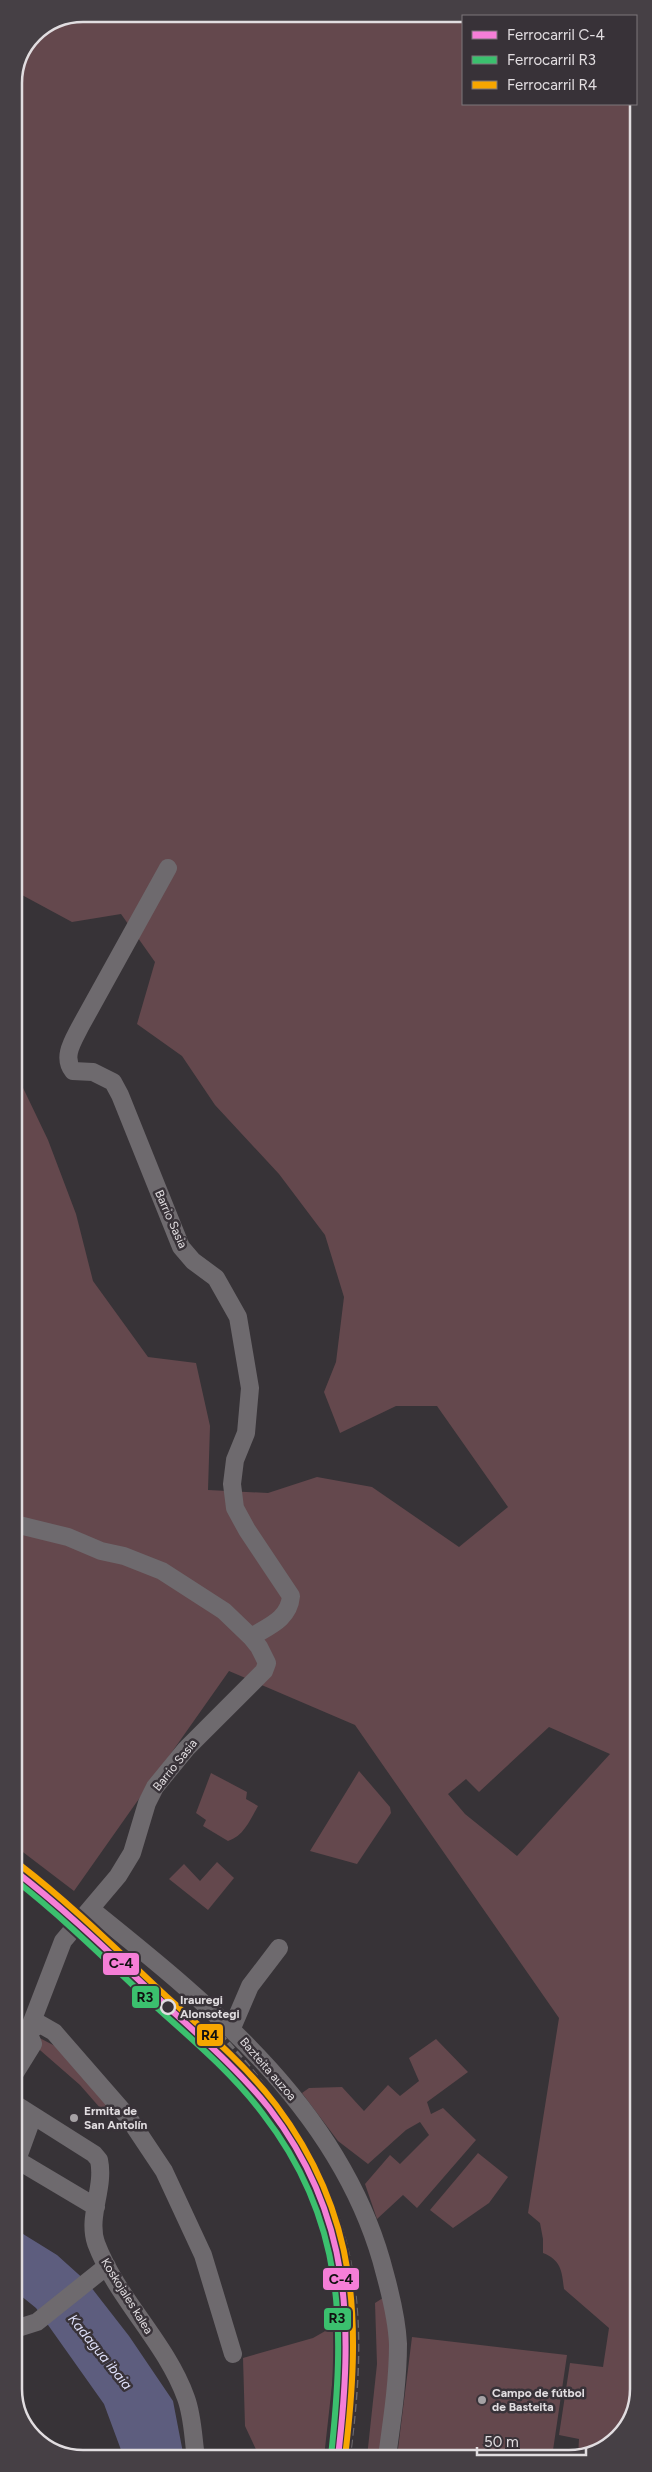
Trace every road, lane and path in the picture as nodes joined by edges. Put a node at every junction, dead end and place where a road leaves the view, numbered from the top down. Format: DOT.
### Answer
graph roads {
  1 [pos="168,868"];
  2 [pos="23,1526"];
  3 [pos="251,1637"];
  4 [pos="92,1910"];
  5 [pos="279,1948"];
  6 [pos="23,2025"];
  7 [pos="23,2028"];
  8 [pos="232,2028"];
  9 [pos="23,2031"];
  10 [pos="23,2061"];
  11 [pos="23,2109"];
  12 [pos="33,2116"];
  13 [pos="23,2154"];
  14 [pos="23,2162"];
  15 [pos="96,2207"];
  16 [pos="101,2271"];
  17 [pos="23,2326"];
  18 [pos="233,2354"];
  19 [pos="195,2449"];
  20 [pos="388,2450"];
  1 -- 3 [label="street, Barrio Sasia"];
  2 -- 3 [label="street, Barrio Sasia"];
  3 -- 4 [label="street, Barrio Sasia"];
  4 -- 6 [label="street"];
  4 -- 8 [label="street, Bazteita auzoa"];
  5 -- 8 [label="street"];
  7 -- 18 [label="street"];
  8 -- 20 [label="street, Bazteita auzoa"];
  9 -- 10 [label="street"];
  11 -- 12 [label="street, Koskojales kalea"];
  12 -- 13 [label="street"];
  12 -- 15 [label="street, Koskojales kalea"];
  14 -- 15 [label="street"];
  15 -- 16 [label="street, Koskojales kalea"];
  16 -- 17 [label="street"];
  16 -- 19 [label="street, Koskojales kalea"];
}
